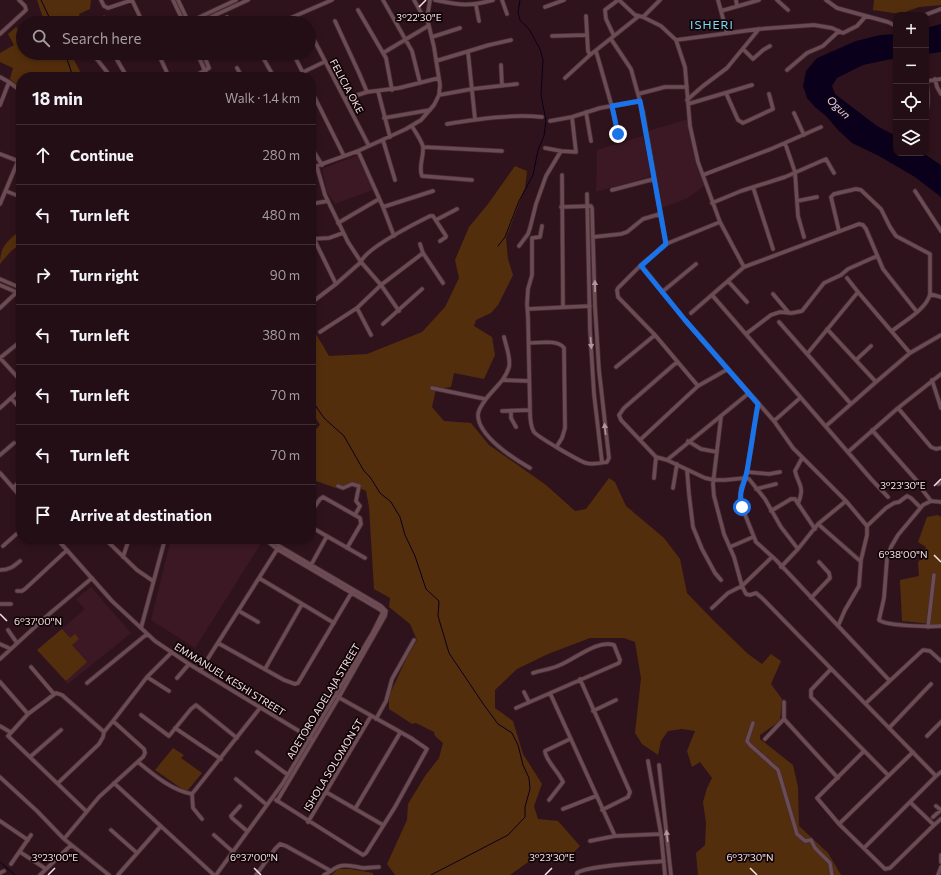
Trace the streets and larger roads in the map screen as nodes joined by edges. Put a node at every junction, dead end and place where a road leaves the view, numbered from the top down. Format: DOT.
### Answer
graph roads {
  1 [pos="19,0"];
  2 [pos="101,0"];
  3 [pos="132,0"];
  4 [pos="173,0"];
  5 [pos="178,0"];
  6 [pos="236,0"];
  7 [pos="248,0"];
  8 [pos="332,0"];
  9 [pos="383,0"];
  10 [pos="414,0"];
  11 [pos="430,0"];
  12 [pos="435,0"];
  13 [pos="494,0"];
  14 [pos="502,0"];
  15 [pos="564,0"];
  16 [pos="618,0"];
  17 [pos="660,0"];
  18 [pos="718,0"];
  19 [pos="736,0"];
  20 [pos="760,0"];
  21 [pos="778,0"];
  22 [pos="826,0"];
  23 [pos="476,5"];
  24 [pos="737,6"];
  25 [pos="545,7"];
  26 [pos="941,9"];
  27 [pos="358,10"];
  28 [pos="788,10"];
  29 [pos="721,11"];
  30 [pos="506,14"];
  31 [pos="929,14"];
  32 [pos="20,16"];
  33 [pos="140,16"];
  34 [pos="183,16"];
  35 [pos="184,16"];
  36 [pos="202,16"];
  37 [pos="213,16"];
  38 [pos="295,16"];
  39 [pos="586,16"];
  40 [pos="639,16"];
  41 [pos="643,16"];
  42 [pos="866,16"];
  43 [pos="427,18"];
  44 [pos="16,19"];
  45 [pos="335,21"];
  46 [pos="479,22"];
  47 [pos="893,24"];
  48 [pos="428,26"];
  49 [pos="460,28"];
  50 [pos="759,29"];
  51 [pos="839,31"];
  52 [pos="727,33"];
  53 [pos="0,34"];
  54 [pos="432,36"];
  55 [pos="552,36"];
  56 [pos="586,36"];
  57 [pos="614,36"];
  58 [pos="406,39"];
  59 [pos="611,39"];
  60 [pos="511,40"];
  61 [pos="676,40"];
  62 [pos="316,45"];
  63 [pos="770,46"];
  64 [pos="744,49"];
  65 [pos="596,51"];
  66 [pos="468,52"];
  67 [pos="383,53"];
  68 [pos="590,55"];
  69 [pos="98,60"];
  70 [pos="117,60"];
  71 [pos="162,60"];
  72 [pos="200,60"];
  73 [pos="206,60"];
  74 [pos="264,60"];
  75 [pos="296,60"];
  76 [pos="324,62"];
  77 [pos="436,62"];
  78 [pos="501,65"];
  79 [pos="237,68"];
  80 [pos="787,70"];
  81 [pos="205,71"];
  82 [pos="107,72"];
  83 [pos="124,72"];
  84 [pos="168,72"];
  85 [pos="239,72"];
  86 [pos="271,72"];
  87 [pos="302,72"];
  88 [pos="0,77"];
  89 [pos="439,78"];
  90 [pos="565,78"];
  91 [pos="936,79"];
  92 [pos="941,79"];
  93 [pos="929,81"];
  94 [pos="9,82"];
  95 [pos="420,83"];
  96 [pos="517,84"];
  97 [pos="752,85"];
  98 [pos="502,86"];
  99 [pos="687,86"];
  100 [pos="16,87"];
  101 [pos="472,89"];
  102 [pos="392,90"];
  103 [pos="378,91"];
  104 [pos="367,92"];
  105 [pos="726,93"];
  106 [pos="638,94"];
  107 [pos="769,94"];
  108 [pos="941,94"];
  109 [pos="439,95"];
  110 [pos="345,99"];
  111 [pos="316,100"];
  112 [pos="640,101"];
  113 [pos="687,102"];
  114 [pos="0,105"];
  115 [pos="612,106"];
  116 [pos="430,110"];
  117 [pos="586,112"];
  118 [pos="794,113"];
  119 [pos="542,117"];
  120 [pos="572,117"];
  121 [pos="384,118"];
  122 [pos="476,120"];
  123 [pos="550,121"];
  124 [pos="447,124"];
  125 [pos="412,126"];
  126 [pos="821,127"];
  127 [pos="618,134"];
  128 [pos="804,135"];
  129 [pos="390,137"];
  130 [pos="383,140"];
  131 [pos="591,141"];
  132 [pos="784,144"];
  133 [pos="369,146"];
  134 [pos="423,147"];
  135 [pos="545,148"];
  136 [pos="358,151"];
  137 [pos="502,151"];
  138 [pos="561,151"];
  139 [pos="0,154"];
  140 [pos="344,156"];
  141 [pos="316,158"];
  142 [pos="16,161"];
  143 [pos="320,166"];
  144 [pos="316,167"];
  145 [pos="16,169"];
  146 [pos="795,172"];
  147 [pos="834,173"];
  148 [pos="562,175"];
  149 [pos="703,175"];
  150 [pos="654,179"];
  151 [pos="395,180"];
  152 [pos="472,180"];
  153 [pos="753,187"];
  154 [pos="612,190"];
  155 [pos="6,191"];
  156 [pos="433,191"];
  157 [pos="915,191"];
  158 [pos="587,194"];
  159 [pos="16,195"];
  160 [pos="817,198"];
  161 [pos="379,199"];
  162 [pos="797,200"];
  163 [pos="328,201"];
  164 [pos="712,202"];
  165 [pos="316,203"];
  166 [pos="0,204"];
  167 [pos="587,206"];
  168 [pos="383,207"];
  169 [pos="562,207"];
  170 [pos="457,209"];
  171 [pos="660,214"];
  172 [pos="436,220"];
  173 [pos="720,222"];
  174 [pos="338,223"];
  175 [pos="542,226"];
  176 [pos="839,231"];
  177 [pos="941,231"];
  178 [pos="343,233"];
  179 [pos="394,236"];
  180 [pos="594,237"];
  181 [pos="804,237"];
  182 [pos="588,238"];
  183 [pos="316,239"];
  184 [pos="440,241"];
  185 [pos="420,244"];
  186 [pos="666,244"];
  187 [pos="316,246"];
  188 [pos="519,246"];
  189 [pos="773,249"];
  190 [pos="422,252"];
  191 [pos="877,256"];
  192 [pos="361,262"];
  193 [pos="696,264"];
  194 [pos="641,266"];
  195 [pos="744,267"];
  196 [pos="847,278"];
  197 [pos="0,279"];
  198 [pos="728,281"];
  199 [pos="443,283"];
  200 [pos="336,284"];
  201 [pos="0,285"];
  202 [pos="381,285"];
  203 [pos="16,286"];
  204 [pos="422,289"];
  205 [pos="16,292"];
  206 [pos="662,292"];
  207 [pos="858,292"];
  208 [pos="773,294"];
  209 [pos="930,294"];
  210 [pos="16,295"];
  211 [pos="712,295"];
  212 [pos="941,297"];
  213 [pos="316,298"];
  214 [pos="747,302"];
  215 [pos="589,306"];
  216 [pos="595,306"];
  217 [pos="563,307"];
  218 [pos="0,308"];
  219 [pos="357,308"];
  220 [pos="528,309"];
  221 [pos="399,311"];
  222 [pos="917,312"];
  223 [pos="691,313"];
  224 [pos="789,313"];
  225 [pos="779,322"];
  226 [pos="383,324"];
  227 [pos="827,329"];
  228 [pos="892,331"];
  229 [pos="320,332"];
  230 [pos="746,334"];
  231 [pos="371,335"];
  232 [pos="654,335"];
  233 [pos="941,335"];
  234 [pos="504,337"];
  235 [pos="528,343"];
  236 [pos="16,345"];
  237 [pos="871,346"];
  238 [pos="910,353"];
  239 [pos="807,354"];
  240 [pos="0,358"];
  241 [pos="856,360"];
  242 [pos="677,362"];
  243 [pos="616,367"];
  244 [pos="728,369"];
  245 [pos="941,374"];
  246 [pos="16,376"];
  247 [pos="503,380"];
  248 [pos="932,380"];
  249 [pos="529,381"];
  250 [pos="876,382"];
  251 [pos="698,386"];
  252 [pos="432,388"];
  253 [pos="749,393"];
  254 [pos="16,394"];
  255 [pos="594,394"];
  256 [pos="602,394"];
  257 [pos="11,398"];
  258 [pos="800,398"];
  259 [pos="486,399"];
  260 [pos="16,404"];
  261 [pos="758,404"];
  262 [pos="851,404"];
  263 [pos="0,408"];
  264 [pos="898,408"];
  265 [pos="941,408"];
  266 [pos="530,410"];
  267 [pos="502,411"];
  268 [pos="511,411"];
  269 [pos="720,417"];
  270 [pos="774,421"];
  271 [pos="826,426"];
  272 [pos="516,427"];
  273 [pos="872,430"];
  274 [pos="640,440"];
  275 [pos="688,441"];
  276 [pos="14,443"];
  277 [pos="557,446"];
  278 [pos="941,448"];
  279 [pos="717,452"];
  280 [pos="848,452"];
  281 [pos="0,454"];
  282 [pos="656,457"];
  283 [pos="802,458"];
  284 [pos="667,460"];
  285 [pos="602,462"];
  286 [pos="676,464"];
  287 [pos="530,468"];
  288 [pos="687,470"];
  289 [pos="746,472"];
  290 [pos="780,472"];
  291 [pos="0,473"];
  292 [pos="654,478"];
  293 [pos="745,478"];
  294 [pos="714,480"];
  295 [pos="917,481"];
  296 [pos="776,484"];
  297 [pos="16,485"];
  298 [pos="338,486"];
  299 [pos="13,488"];
  300 [pos="673,488"];
  301 [pos="921,488"];
  302 [pos="756,489"];
  303 [pos="16,491"];
  304 [pos="888,497"];
  305 [pos="846,501"];
  306 [pos="931,501"];
  307 [pos="941,502"];
  308 [pos="798,504"];
  309 [pos="316,505"];
  310 [pos="920,507"];
  311 [pos="771,511"];
  312 [pos="355,514"];
  313 [pos="818,524"];
  314 [pos="867,526"];
  315 [pos="815,529"];
  316 [pos="316,530"];
  317 [pos="16,534"];
  318 [pos="327,536"];
  319 [pos="753,536"];
  320 [pos="62,544"];
  321 [pos="109,544"];
  322 [pos="127,544"];
  323 [pos="164,544"];
  324 [pos="273,544"];
  325 [pos="275,544"];
  326 [pos="3,546"];
  327 [pos="278,547"];
  328 [pos="347,548"];
  329 [pos="730,548"];
  330 [pos="67,550"];
  331 [pos="798,550"];
  332 [pos="123,557"];
  333 [pos="772,557"];
  334 [pos="365,558"];
  335 [pos="862,560"];
  336 [pos="20,561"];
  337 [pos="819,562"];
  338 [pos="310,566"];
  339 [pos="782,567"];
  340 [pos="0,570"];
  341 [pos="934,575"];
  342 [pos="92,578"];
  343 [pos="259,578"];
  344 [pos="721,580"];
  345 [pos="153,582"];
  346 [pos="742,586"];
  347 [pos="17,591"];
  348 [pos="352,591"];
  349 [pos="811,598"];
  350 [pos="0,604"];
  351 [pos="11,604"];
  352 [pos="302,604"];
  353 [pos="712,608"];
  354 [pos="239,610"];
  355 [pos="383,611"];
  356 [pos="258,622"];
  357 [pos="334,623"];
  358 [pos="838,626"];
  359 [pos="941,626"];
  360 [pos="928,627"];
  361 [pos="141,628"];
  362 [pos="8,630"];
  363 [pos="147,634"];
  364 [pos="414,640"];
  365 [pos="218,642"];
  366 [pos="17,643"];
  367 [pos="0,644"];
  368 [pos="11,649"];
  369 [pos="172,652"];
  370 [pos="0,659"];
  371 [pos="941,661"];
  372 [pos="188,664"];
  373 [pos="31,667"];
  374 [pos="265,669"];
  375 [pos="831,669"];
  376 [pos="200,671"];
  377 [pos="533,673"];
  378 [pos="147,677"];
  379 [pos="177,678"];
  380 [pos="580,679"];
  381 [pos="889,680"];
  382 [pos="0,682"];
  383 [pos="87,683"];
  384 [pos="931,684"];
  385 [pos="169,691"];
  386 [pos="524,692"];
  387 [pos="550,693"];
  388 [pos="54,694"];
  389 [pos="337,696"];
  390 [pos="616,700"];
  391 [pos="528,702"];
  392 [pos="784,702"];
  393 [pos="866,703"];
  394 [pos="260,708"];
  395 [pos="516,708"];
  396 [pos="593,711"];
  397 [pos="28,714"];
  398 [pos="141,715"];
  399 [pos="371,716"];
  400 [pos="784,718"];
  401 [pos="376,719"];
  402 [pos="114,720"];
  403 [pos="941,722"];
  404 [pos="753,723"];
  405 [pos="0,726"];
  406 [pos="890,727"];
  407 [pos="176,728"];
  408 [pos="61,730"];
  409 [pos="10,732"];
  410 [pos="104,732"];
  411 [pos="400,733"];
  412 [pos="927,736"];
  413 [pos="237,738"];
  414 [pos="312,739"];
  415 [pos="570,739"];
  416 [pos="765,739"];
  417 [pos="864,751"];
  418 [pos="258,752"];
  419 [pos="913,752"];
  420 [pos="30,757"];
  421 [pos="221,758"];
  422 [pos="648,761"];
  423 [pos="137,764"];
  424 [pos="659,765"];
  425 [pos="941,772"];
  426 [pos="288,775"];
  427 [pos="888,775"];
  428 [pos="936,776"];
  429 [pos="0,777"];
  430 [pos="838,778"];
  431 [pos="236,779"];
  432 [pos="114,782"];
  433 [pos="58,783"];
  434 [pos="326,792"];
  435 [pos="192,794"];
  436 [pos="596,796"];
  437 [pos="663,796"];
  438 [pos="273,798"];
  439 [pos="655,798"];
  440 [pos="549,800"];
  441 [pos="277,801"];
  442 [pos="910,802"];
  443 [pos="267,805"];
  444 [pos="240,806"];
  445 [pos="936,806"];
  446 [pos="355,809"];
  447 [pos="563,809"];
  448 [pos="602,810"];
  449 [pos="941,810"];
  450 [pos="86,811"];
  451 [pos="933,817"];
  452 [pos="202,819"];
  453 [pos="941,819"];
  454 [pos="0,821"];
  455 [pos="308,822"];
  456 [pos="839,824"];
  457 [pos="383,825"];
  458 [pos="934,825"];
  459 [pos="161,826"];
  460 [pos="111,830"];
  461 [pos="247,831"];
  462 [pos="661,834"];
  463 [pos="32,835"];
  464 [pos="214,835"];
  465 [pos="615,836"];
  466 [pos="64,839"];
  467 [pos="28,840"];
  468 [pos="590,841"];
  469 [pos="71,845"];
  470 [pos="864,848"];
  471 [pos="232,851"];
  472 [pos="20,852"];
  473 [pos="137,853"];
  474 [pos="941,855"];
  475 [pos="664,861"];
  476 [pos="941,862"];
  477 [pos="11,864"];
  478 [pos="379,867"];
  479 [pos="941,867"];
  480 [pos="46,869"];
  481 [pos="331,871"];
  482 [pos="40,875"];
  483 [pos="109,875"];
  484 [pos="118,875"];
  485 [pos="215,875"];
  486 [pos="256,875"];
  487 [pos="324,875"];
  488 [pos="577,875"];
  489 [pos="665,875"];
  490 [pos="671,875"];
  491 [pos="832,875"];
  492 [pos="938,875"];
  1 -- 32 [label="street"];
  2 -- 3 [label="street"];
  3 -- 33 [label="street"];
  4 -- 34 [label="street"];
  5 -- 35 [label="street"];
  6 -- 36 [label="street"];
  7 -- 37 [label="street"];
  8 -- 38 [label="street"];
  9 -- 58 [label="street"];
  10 -- 43 [label="street"];
  11 -- 43 [label="street"];
  12 -- 23 [label="street"];
  13 -- 23 [label="street"];
  14 -- 30 [label="street"];
  15 -- 25 [label="street"];
  16 -- 40 [label="street"];
  16 -- 57 [label="street"];
  17 -- 41 [label="street"];
  18 -- 29 [label="street"];
  19 -- 24 [label="street"];
  20 -- 24 [label="street"];
  21 -- 28 [label="street"];
  22 -- 42 [label="street"];
  23 -- 46 [label="street"];
  24 -- 29 [label="street"];
  26 -- 31 [label="street"];
  27 -- 67 [label="street"];
  29 -- 52 [label="street"];
  39 -- 56 [label="street"];
  40 -- 41 [label="street"];
  40 -- 57 [label="street"];
  41 -- 61 [label="street"];
  42 -- 47 [label="street"];
  42 -- 51 [label="street"];
  43 -- 48 [label="street"];
  44 -- 53 [label="street"];
  45 -- 104 [label="street"];
  48 -- 54 [label="street"];
  48 -- 58 [label="street"];
  49 -- 54 [label="street"];
  50 -- 51 [label="street"];
  50 -- 52 [label="street"];
  50 -- 64 [label="street"];
  51 -- 80 [label="street"];
  52 -- 61 [label="street"];
  54 -- 77 [label="street"];
  55 -- 56 [label="street"];
  56 -- 68 [label="street"];
  57 -- 59 [label="street"];
  58 -- 67 [label="street"];
  58 -- 95 [label="street"];
  59 -- 65 [label="street"];
  59 -- 106 [label="street"];
  60 -- 66 [label="street"];
  61 -- 99 [label="street"];
  62 -- 76 [label="street, FELICIA OKE"];
  63 -- 64 [label="street"];
  64 -- 113 [label="street"];
  65 -- 68 [label="street"];
  65 -- 115 [label="street"];
  66 -- 77 [label="street"];
  66 -- 101 [label="street"];
  67 -- 102 [label="street"];
  68 -- 90 [label="street"];
  69 -- 82 [label="street"];
  70 -- 83 [label="street"];
  71 -- 84 [label="street"];
  72 -- 81 [label="street"];
  73 -- 81 [label="street"];
  74 -- 86 [label="street"];
  75 -- 87 [label="street"];
  76 -- 87 [label="street"];
  76 -- 110 [label="street, FELICIA OKE"];
  77 -- 89 [label="street"];
  78 -- 98 [label="street"];
  79 -- 85 [label="street"];
  88 -- 94 [label="street"];
  89 -- 95 [label="street"];
  89 -- 109 [label="street"];
  91 -- 92 [label="street"];
  91 -- 93 [label="street"];
  91 -- 108 [label="street"];
  94 -- 100 [label="street"];
  94 -- 114 [label="street"];
  95 -- 102 [label="street"];
  96 -- 98 [label="street"];
  97 -- 105 [label="street"];
  98 -- 101 [label="street"];
  99 -- 106 [label="street"];
  99 -- 113 [label="street"];
  101 -- 109 [label="street"];
  101 -- 122 [label="street"];
  102 -- 103 [label="street"];
  103 -- 104 [label="street"];
  103 -- 121 [label="street"];
  104 -- 110 [label="street"];
  105 -- 107 [label="street"];
  105 -- 113 [label="street"];
  106 -- 112 [label="street"];
  109 -- 116 [label="street"];
  110 -- 133 [label="street, FELICIA OKE"];
  111 -- 140 [label="street"];
  112 -- 115 [label="street"];
  112 -- 150 [label="street"];
  113 -- 149 [label="street"];
  115 -- 117 [label="street"];
  115 -- 127 [label="street"];
  116 -- 121 [label="street"];
  116 -- 125 [label="street"];
  117 -- 120 [label="street"];
  117 -- 131 [label="street"];
  118 -- 128 [label="street"];
  119 -- 122 [label="street"];
  120 -- 123 [label="street"];
  120 -- 138 [label="street"];
  121 -- 129 [label="street"];
  122 -- 124 [label="street"];
  125 -- 129 [label="street"];
  125 -- 134 [label="street"];
  126 -- 128 [label="street"];
  128 -- 132 [label="street"];
  129 -- 130 [label="street"];
  130 -- 133 [label="street"];
  130 -- 151 [label="street"];
  132 -- 146 [label="street"];
  132 -- 149 [label="street"];
  133 -- 136 [label="street"];
  134 -- 137 [label="street"];
  134 -- 152 [label="street"];
  135 -- 138 [label="street"];
  136 -- 140 [label="street"];
  136 -- 161 [label="street"];
  138 -- 188 [label="street"];
  139 -- 142 [label="street"];
  140 -- 143 [label="street"];
  141 -- 143 [label="street"];
  143 -- 144 [label="street"];
  143 -- 163 [label="street"];
  145 -- 155 [label="street"];
  146 -- 147 [label="street"];
  146 -- 153 [label="street"];
  146 -- 162 [label="street"];
  148 -- 169 [label="street"];
  149 -- 164 [label="street"];
  150 -- 154 [label="street"];
  150 -- 171 [label="street"];
  153 -- 164 [label="street"];
  153 -- 189 [label="street"];
  155 -- 159 [label="street"];
  155 -- 166 [label="street"];
  156 -- 168 [label="street"];
  157 -- 177 [label="street"];
  158 -- 167 [label="street"];
  160 -- 162 [label="street"];
  161 -- 168 [label="street"];
  161 -- 174 [label="street"];
  162 -- 181 [label="street"];
  163 -- 165 [label="street"];
  163 -- 174 [label="street"];
  164 -- 173 [label="street"];
  167 -- 169 [label="street"];
  167 -- 180 [label="street"];
  167 -- 182 [label="street"];
  168 -- 179 [label="street"];
  169 -- 217 [label="street"];
  170 -- 172 [label="street"];
  171 -- 180 [label="street"];
  171 -- 186 [label="street"];
  172 -- 179 [label="street"];
  172 -- 184 [label="street"];
  173 -- 186 [label="street"];
  173 -- 195 [label="street"];
  174 -- 178 [label="street"];
  175 -- 220 [label="street"];
  176 -- 191 [label="street"];
  176 -- 195 [label="street"];
  176 -- 209 [label="street"];
  178 -- 183 [label="street"];
  178 -- 192 [label="street"];
  179 -- 192 [label="street"];
  180 -- 182 [label="street"];
  216 -- 180 [label="street, one-way"];
  182 -- 215 [label="street"];
  185 -- 190 [label="street"];
  186 -- 194 [label="street"];
  187 -- 200 [label="street"];
  190 -- 199 [label="street"];
  190 -- 202 [label="street"];
  191 -- 222 [label="street"];
  191 -- 224 [label="street"];
  192 -- 200 [label="street"];
  192 -- 202 [label="street"];
  193 -- 206 [label="street"];
  194 -- 206 [label="street"];
  194 -- 232 [label="street"];
  195 -- 198 [label="street"];
  196 -- 207 [label="street"];
  197 -- 203 [label="street"];
  198 -- 211 [label="street"];
  198 -- 214 [label="street"];
  200 -- 213 [label="street"];
  201 -- 205 [label="street"];
  202 -- 219 [label="street"];
  202 -- 221 [label="street"];
  204 -- 221 [label="street"];
  206 -- 244 [label="street"];
  207 -- 227 [label="street"];
  207 -- 228 [label="street"];
  208 -- 224 [label="street"];
  209 -- 212 [label="street"];
  209 -- 222 [label="street"];
  210 -- 218 [label="street"];
  211 -- 223 [label="street"];
  211 -- 230 [label="street"];
  215 -- 216 [label="street"];
  215 -- 217 [label="street"];
  215 -- 255 [label="street, one-way"];
  216 -- 256 [label="street"];
  217 -- 220 [label="street"];
  219 -- 229 [label="street"];
  219 -- 231 [label="street"];
  220 -- 235 [label="street"];
  221 -- 226 [label="street"];
  222 -- 228 [label="street"];
  224 -- 230 [label="street"];
  225 -- 239 [label="street"];
  227 -- 239 [label="street"];
  227 -- 241 [label="street"];
  228 -- 238 [label="street"];
  230 -- 258 [label="street"];
  232 -- 242 [label="street"];
  232 -- 243 [label="street"];
  233 -- 238 [label="street"];
  234 -- 247 [label="street"];
  235 -- 249 [label="street"];
  235 -- 277 [label="street"];
  236 -- 240 [label="street"];
  237 -- 241 [label="street"];
  238 -- 250 [label="street"];
  239 -- 262 [label="street"];
  240 -- 246 [label="street"];
  241 -- 250 [label="street"];
  242 -- 251 [label="street"];
  242 -- 274 [label="street"];
  244 -- 251 [label="street"];
  244 -- 253 [label="street"];
  245 -- 248 [label="street"];
  247 -- 249 [label="street"];
  247 -- 259 [label="street"];
  248 -- 264 [label="street"];
  248 -- 265 [label="street"];
  249 -- 266 [label="street"];
  250 -- 262 [label="street"];
  251 -- 274 [label="street"];
  252 -- 259 [label="street"];
  253 -- 261 [label="street"];
  253 -- 269 [label="street"];
  254 -- 257 [label="street"];
  255 -- 256 [label="street"];
  255 -- 285 [label="street"];
  285 -- 256 [label="street, one-way"];
  257 -- 260 [label="street"];
  257 -- 263 [label="street"];
  258 -- 270 [label="street"];
  258 -- 271 [label="street"];
  259 -- 287 [label="street"];
  261 -- 270 [label="street"];
  261 -- 289 [label="street"];
  262 -- 271 [label="street"];
  264 -- 273 [label="street"];
  264 -- 278 [label="street"];
  266 -- 268 [label="street"];
  266 -- 277 [label="street"];
  267 -- 268 [label="street"];
  268 -- 272 [label="street"];
  269 -- 275 [label="street"];
  269 -- 279 [label="street"];
  270 -- 283 [label="street"];
  271 -- 280 [label="street"];
  273 -- 280 [label="street"];
  273 -- 295 [label="street"];
  274 -- 282 [label="street"];
  275 -- 279 [label="street"];
  275 -- 284 [label="street"];
  276 -- 281 [label="street"];
  277 -- 285 [label="street"];
  279 -- 294 [label="street"];
  280 -- 304 [label="street"];
  282 -- 284 [label="street"];
  282 -- 292 [label="street"];
  283 -- 305 [label="street"];
  283 -- 308 [label="street"];
  284 -- 286 [label="street"];
  286 -- 288 [label="street"];
  286 -- 300 [label="street"];
  288 -- 294 [label="street"];
  288 -- 344 [label="street"];
  289 -- 290 [label="street"];
  289 -- 293 [label="street"];
  291 -- 299 [label="street"];
  293 -- 294 [label="street"];
  293 -- 302 [label="street"];
  293 -- 319 [label="street"];
  294 -- 329 [label="street"];
  296 -- 302 [label="street"];
  297 -- 299 [label="street"];
  298 -- 312 [label="street"];
  299 -- 303 [label="street"];
  301 -- 306 [label="street"];
  302 -- 311 [label="street"];
  305 -- 313 [label="street"];
  305 -- 314 [label="street"];
  306 -- 307 [label="street"];
  306 -- 310 [label="street"];
  308 -- 311 [label="street"];
  308 -- 315 [label="street"];
  309 -- 312 [label="street"];
  310 -- 314 [label="street"];
  310 -- 360 [label="street"];
  311 -- 331 [label="street"];
  312 -- 328 [label="street"];
  313 -- 315 [label="street"];
  313 -- 335 [label="street"];
  314 -- 335 [label="street"];
  315 -- 331 [label="street"];
  316 -- 318 [label="street"];
  317 -- 326 [label="street"];
  318 -- 328 [label="street"];
  318 -- 338 [label="street"];
  319 -- 329 [label="street"];
  319 -- 333 [label="street"];
  320 -- 330 [label="street, EMMANUEL KESHI STREET"];
  321 -- 332 [label="street"];
  322 -- 332 [label="street"];
  323 -- 345 [label="street"];
  324 -- 327 [label="street"];
  325 -- 327 [label="street"];
  327 -- 338 [label="street"];
  327 -- 343 [label="street"];
  328 -- 334 [label="street"];
  329 -- 346 [label="street"];
  330 -- 342 [label="street, EMMANUEL KESHI STREET"];
  330 -- 347 [label="street"];
  331 -- 339 [label="street"];
  332 -- 345 [label="street"];
  333 -- 339 [label="street"];
  333 -- 346 [label="street"];
  335 -- 358 [label="street"];
  336 -- 340 [label="street"];
  337 -- 349 [label="street"];
  338 -- 348 [label="street"];
  339 -- 349 [label="street"];
  341 -- 360 [label="street"];
  342 -- 361 [label="street, EMMANUEL KESHI STREET"];
  342 -- 366 [label="street"];
  343 -- 352 [label="street"];
  343 -- 354 [label="street"];
  345 -- 361 [label="street"];
  346 -- 353 [label="street"];
  346 -- 375 [label="street"];
  348 -- 355 [label="street"];
  348 -- 357 [label="street"];
  349 -- 358 [label="street"];
  350 -- 351 [label="street"];
  352 -- 357 [label="street"];
  352 -- 374 [label="street"];
  354 -- 356 [label="street"];
  354 -- 365 [label="street"];
  355 -- 389 [label="street, ADETORO ADELAJA STREET"];
  355 -- 389 [label="street"];
  357 -- 374 [label="street"];
  358 -- 381 [label="street"];
  359 -- 360 [label="street"];
  361 -- 363 [label="street, EMMANUEL KESHI STREET"];
  362 -- 366 [label="street"];
  363 -- 369 [label="street, EMMANUEL KESHI STREET"];
  363 -- 383 [label="street"];
  364 -- 401 [label="street"];
  365 -- 374 [label="street"];
  365 -- 376 [label="street"];
  366 -- 368 [label="street"];
  367 -- 368 [label="street"];
  368 -- 370 [label="street"];
  369 -- 372 [label="street, EMMANUEL KESHI STREET"];
  369 -- 378 [label="street"];
  371 -- 381 [label="street"];
  372 -- 376 [label="street, EMMANUEL KESHI STREET"];
  372 -- 379 [label="street"];
  373 -- 388 [label="street"];
  375 -- 393 [label="street"];
  375 -- 417 [label="street"];
  376 -- 394 [label="street, EMMANUEL KESHI STREET"];
  377 -- 380 [label="street"];
  378 -- 385 [label="street"];
  378 -- 402 [label="street"];
  380 -- 387 [label="street"];
  380 -- 396 [label="street"];
  381 -- 393 [label="street"];
  382 -- 397 [label="street"];
  384 -- 406 [label="street"];
  386 -- 391 [label="street"];
  387 -- 391 [label="street"];
  387 -- 415 [label="street"];
  388 -- 397 [label="street"];
  388 -- 410 [label="street"];
  389 -- 399 [label="street"];
  389 -- 414 [label="street"];
  390 -- 396 [label="street"];
  391 -- 395 [label="street"];
  392 -- 400 [label="street"];
  393 -- 406 [label="street"];
  394 -- 413 [label="street"];
  394 -- 414 [label="street, EMMANUEL KESHI STREET"];
  396 -- 448 [label="street"];
  397 -- 409 [label="street"];
  398 -- 407 [label="street"];
  399 -- 401 [label="street"];
  399 -- 434 [label="street, ISHOLA SOLOMON ST"];
  400 -- 416 [label="street"];
  400 -- 430 [label="street"];
  401 -- 411 [label="street"];
  402 -- 410 [label="street"];
  402 -- 423 [label="street"];
  403 -- 412 [label="street"];
  404 -- 491 [label="street"];
  405 -- 409 [label="street"];
  406 -- 419 [label="street"];
  407 -- 413 [label="street"];
  407 -- 421 [label="street"];
  408 -- 420 [label="street"];
  409 -- 420 [label="street"];
  410 -- 433 [label="street"];
  411 -- 446 [label="street"];
  411 -- 457 [label="street"];
  413 -- 421 [label="street"];
  414 -- 426 [label="street, ADETORO ADELAJA STREET"];
  414 -- 441 [label="street"];
  415 -- 436 [label="street"];
  415 -- 440 [label="street"];
  417 -- 427 [label="street"];
  417 -- 430 [label="street"];
  418 -- 426 [label="street"];
  419 -- 427 [label="street"];
  419 -- 428 [label="street"];
  420 -- 433 [label="street"];
  421 -- 435 [label="street"];
  422 -- 439 [label="street"];
  423 -- 432 [label="street"];
  423 -- 435 [label="street"];
  424 -- 437 [label="street"];
  425 -- 428 [label="street"];
  426 -- 438 [label="street, ADETORO ADELAJA STREET"];
  427 -- 456 [label="street"];
  428 -- 442 [label="street"];
  429 -- 466 [label="street"];
  430 -- 456 [label="street"];
  431 -- 443 [label="street"];
  432 -- 450 [label="street"];
  432 -- 459 [label="street"];
  433 -- 450 [label="street"];
  434 -- 446 [label="street"];
  434 -- 455 [label="street, ISHOLA SOLOMON ST"];
  435 -- 452 [label="street"];
  436 -- 447 [label="street"];
  436 -- 448 [label="street"];
  437 -- 439 [label="street"];
  490 -- 437 [label="street, one-way"];
  438 -- 441 [label="street"];
  438 -- 443 [label="street, ADETORO ADELAJA STREET"];
  439 -- 462 [label="street"];
  441 -- 455 [label="street"];
  442 -- 458 [label="street"];
  442 -- 470 [label="street"];
  443 -- 461 [label="street, ADETORO ADELAJA STREET"];
  444 -- 461 [label="street"];
  445 -- 449 [label="street"];
  446 -- 457 [label="street"];
  448 -- 465 [label="street"];
  449 -- 451 [label="street"];
  450 -- 466 [label="street"];
  453 -- 458 [label="street"];
  454 -- 467 [label="street"];
  455 -- 457 [label="street"];
  456 -- 470 [label="street"];
  458 -- 470 [label="street"];
  459 -- 473 [label="street"];
  459 -- 485 [label="street"];
  460 -- 473 [label="street"];
  461 -- 471 [label="street, ADETORO ADELAJA STREET"];
  462 -- 465 [label="street"];
  462 -- 475 [label="street"];
  463 -- 467 [label="street"];
  464 -- 471 [label="street"];
  465 -- 468 [label="street"];
  466 -- 469 [label="street"];
  467 -- 472 [label="street"];
  469 -- 480 [label="street"];
  469 -- 483 [label="street"];
  471 -- 485 [label="street, ADETORO ADELAJA STREET"];
  472 -- 477 [label="street"];
  472 -- 480 [label="street"];
  473 -- 484 [label="street"];
  474 -- 476 [label="street"];
  475 -- 488 [label="street"];
  475 -- 489 [label="street"];
  478 -- 481 [label="street"];
  479 -- 492 [label="street"];
  480 -- 482 [label="street"];
  481 -- 486 [label="street"];
  481 -- 487 [label="street"];
}
